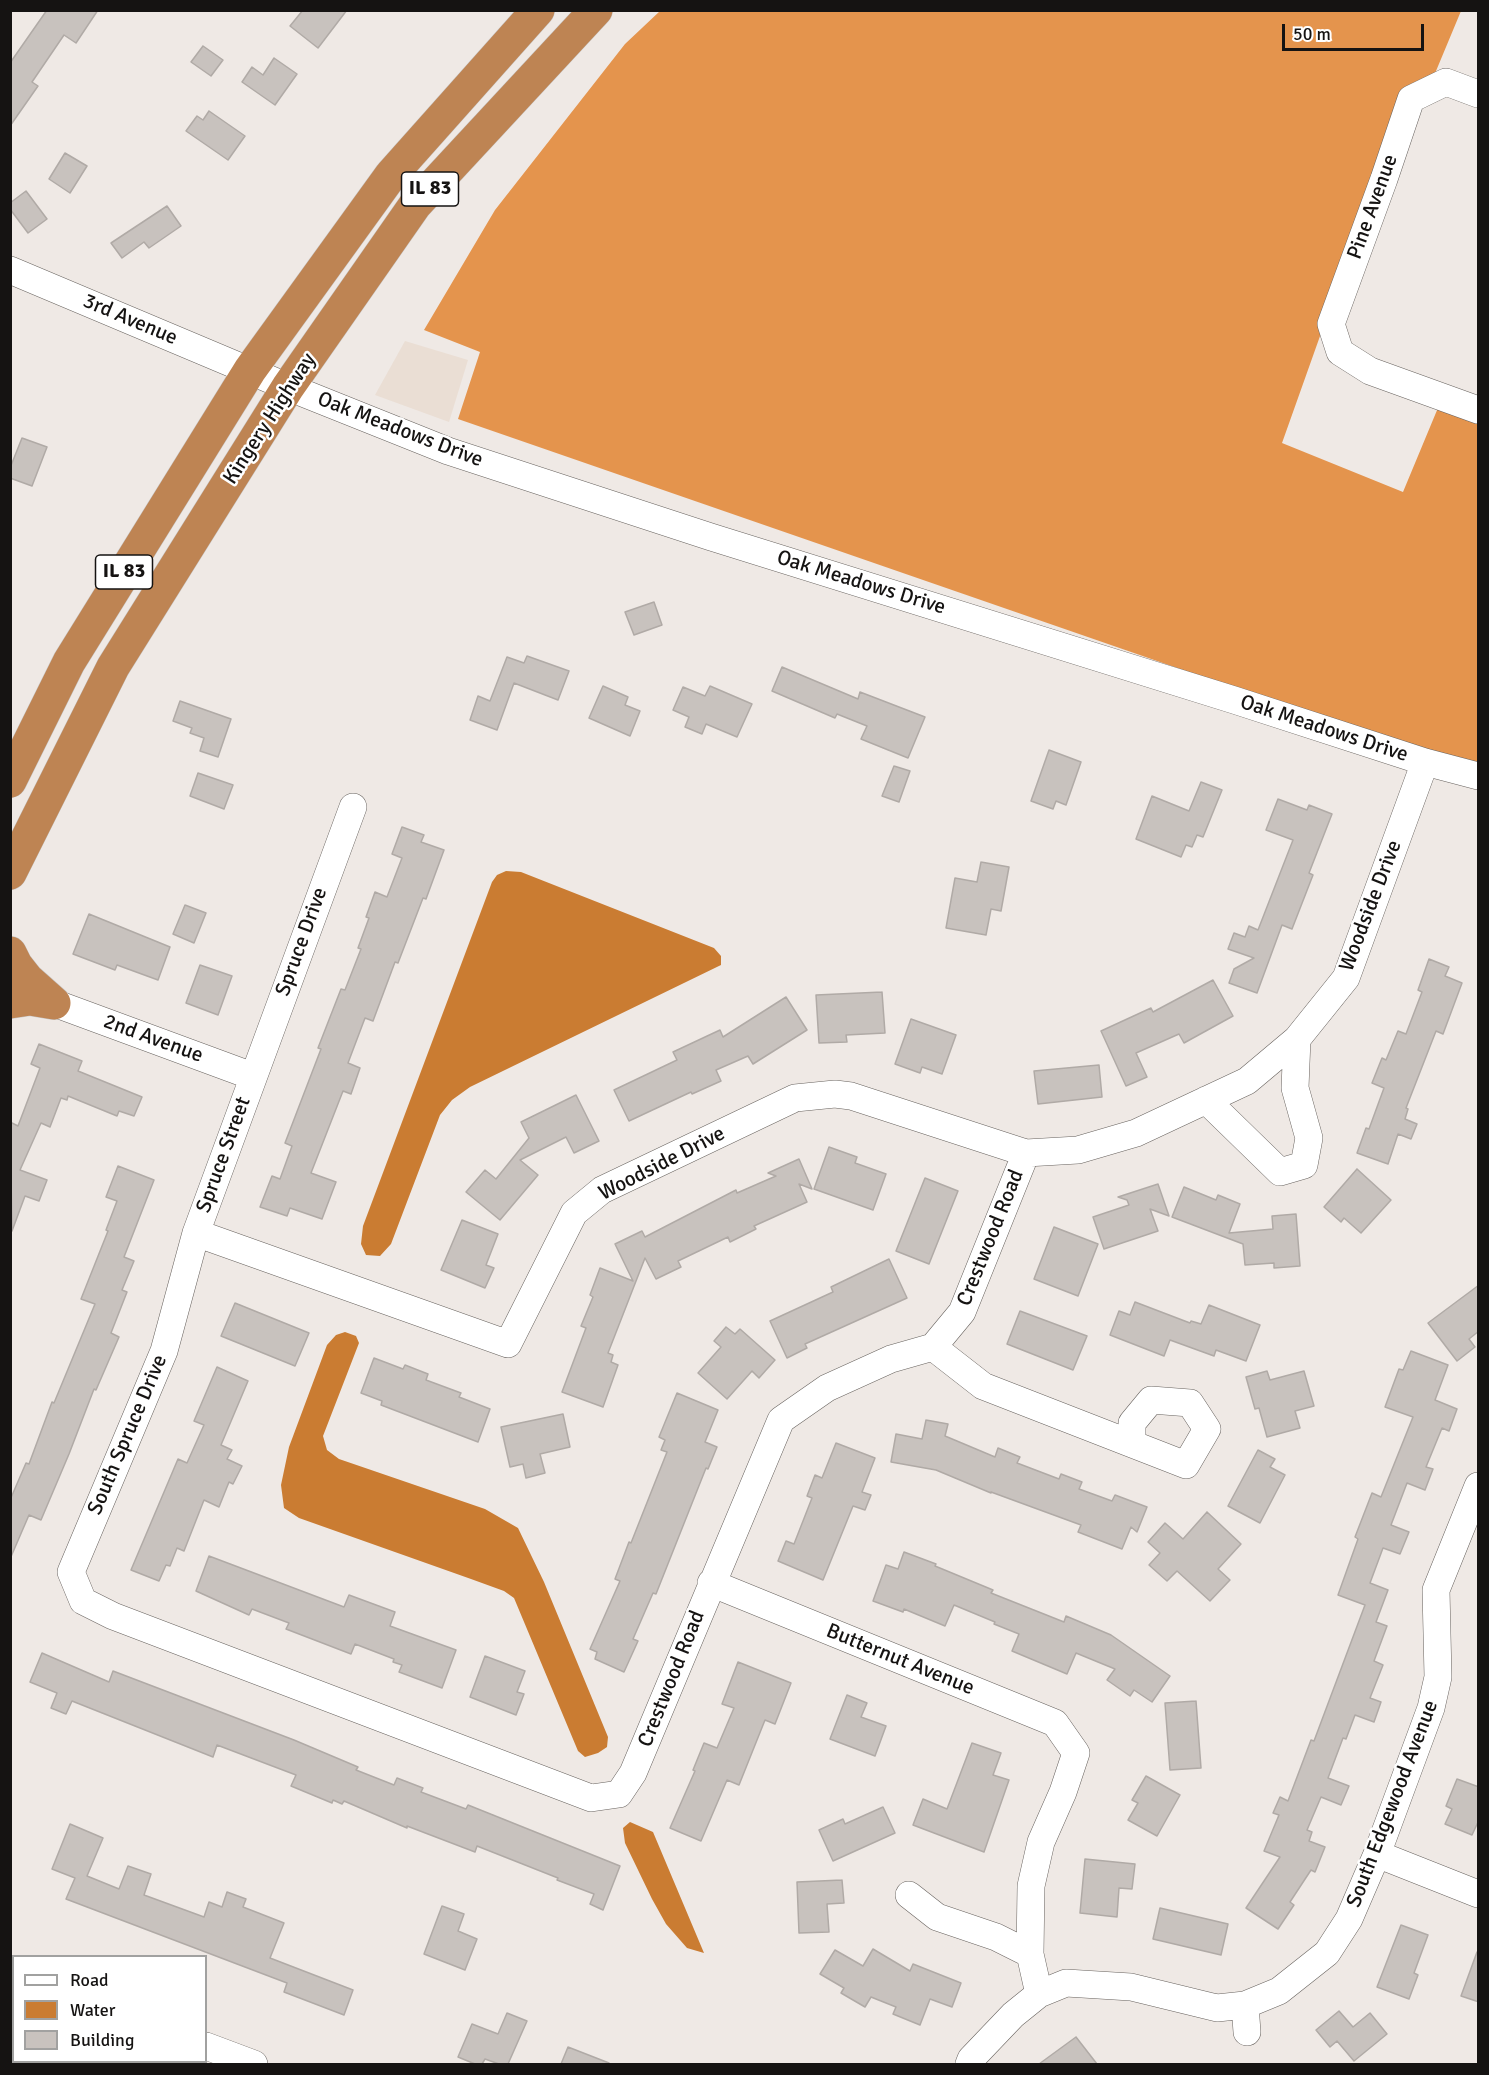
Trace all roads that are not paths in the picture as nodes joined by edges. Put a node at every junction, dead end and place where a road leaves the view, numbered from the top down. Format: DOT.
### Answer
graph roads {
  1 [pos="538,10"];
  2 [pos="596,10"];
  3 [pos="1479,94"];
  4 [pos="10,270"];
  5 [pos="250,370"];
  6 [pos="288,387"];
  7 [pos="1479,410"];
  8 [pos="1425,762"];
  9 [pos="1479,776"];
  10 [pos="10,781"];
  11 [pos="352,807"];
  12 [pos="10,873"];
  13 [pos="10,953"];
  14 [pos="10,1002"];
  15 [pos="54,1002"];
  16 [pos="1297,1040"];
  17 [pos="252,1076"];
  18 [pos="1206,1100"];
  19 [pos="1026,1153"];
  20 [pos="196,1233"];
  21 [pos="933,1347"];
  22 [pos="1132,1443"];
  23 [pos="1479,1486"];
  24 [pos="711,1583"];
  25 [pos="112,1616"];
  26 [pos="1377,1854"];
  27 [pos="1479,1894"];
  28 [pos="909,1895"];
  29 [pos="1030,1954"];
  30 [pos="1039,1994"];
  31 [pos="1245,2005"];
  32 [pos="1247,2032"];
  33 [pos="207,2046"];
  34 [pos="254,2064"];
  35 [pos="969,2064"];
  1 -- 5 [label="highway, Kingery Highway / IL 83"];
  2 -- 6 [label="highway, Kingery Highway / IL 83"];
  3 -- 7 [label="street, Pine Avenue"];
  4 -- 5 [label="street, 3rd Avenue"];
  5 -- 6 [label="street, Oak Meadows Drive"];
  5 -- 10 [label="highway, Kingery Highway / IL 83"];
  6 -- 8 [label="street, Oak Meadows Drive"];
  6 -- 12 [label="highway, Kingery Highway / IL 83"];
  8 -- 9 [label="street, Oak Meadows Drive"];
  8 -- 16 [label="street, Woodside Drive"];
  11 -- 17 [label="street, Spruce Drive"];
  13 -- 15 [label="highway"];
  14 -- 15 [label="highway"];
  15 -- 17 [label="street, 2nd Avenue"];
  16 -- 18 [label="street, Woodside Drive"];
  16 -- 18 [label="street"];
  17 -- 20 [label="street, Spruce Street"];
  18 -- 19 [label="street, Woodside Drive"];
  19 -- 20 [label="street, Woodside Drive"];
  19 -- 21 [label="street, Crestwood Road"];
  20 -- 25 [label="street, South Spruce Drive"];
  21 -- 22 [label="street"];
  21 -- 24 [label="street, Crestwood Road"];
  23 -- 26 [label="street, South Edgewood Avenue"];
  24 -- 25 [label="street, Crestwood Road"];
  24 -- 29 [label="street, Butternut Avenue"];
  26 -- 27 [label="street"];
  26 -- 31 [label="street, South Edgewood Avenue"];
  28 -- 29 [label="street"];
  29 -- 30 [label="street"];
  30 -- 31 [label="street, South Edgewood Avenue"];
  30 -- 35 [label="street, South Edgewood Avenue"];
  31 -- 32 [label="street"];
  33 -- 34 [label="street"];
}
